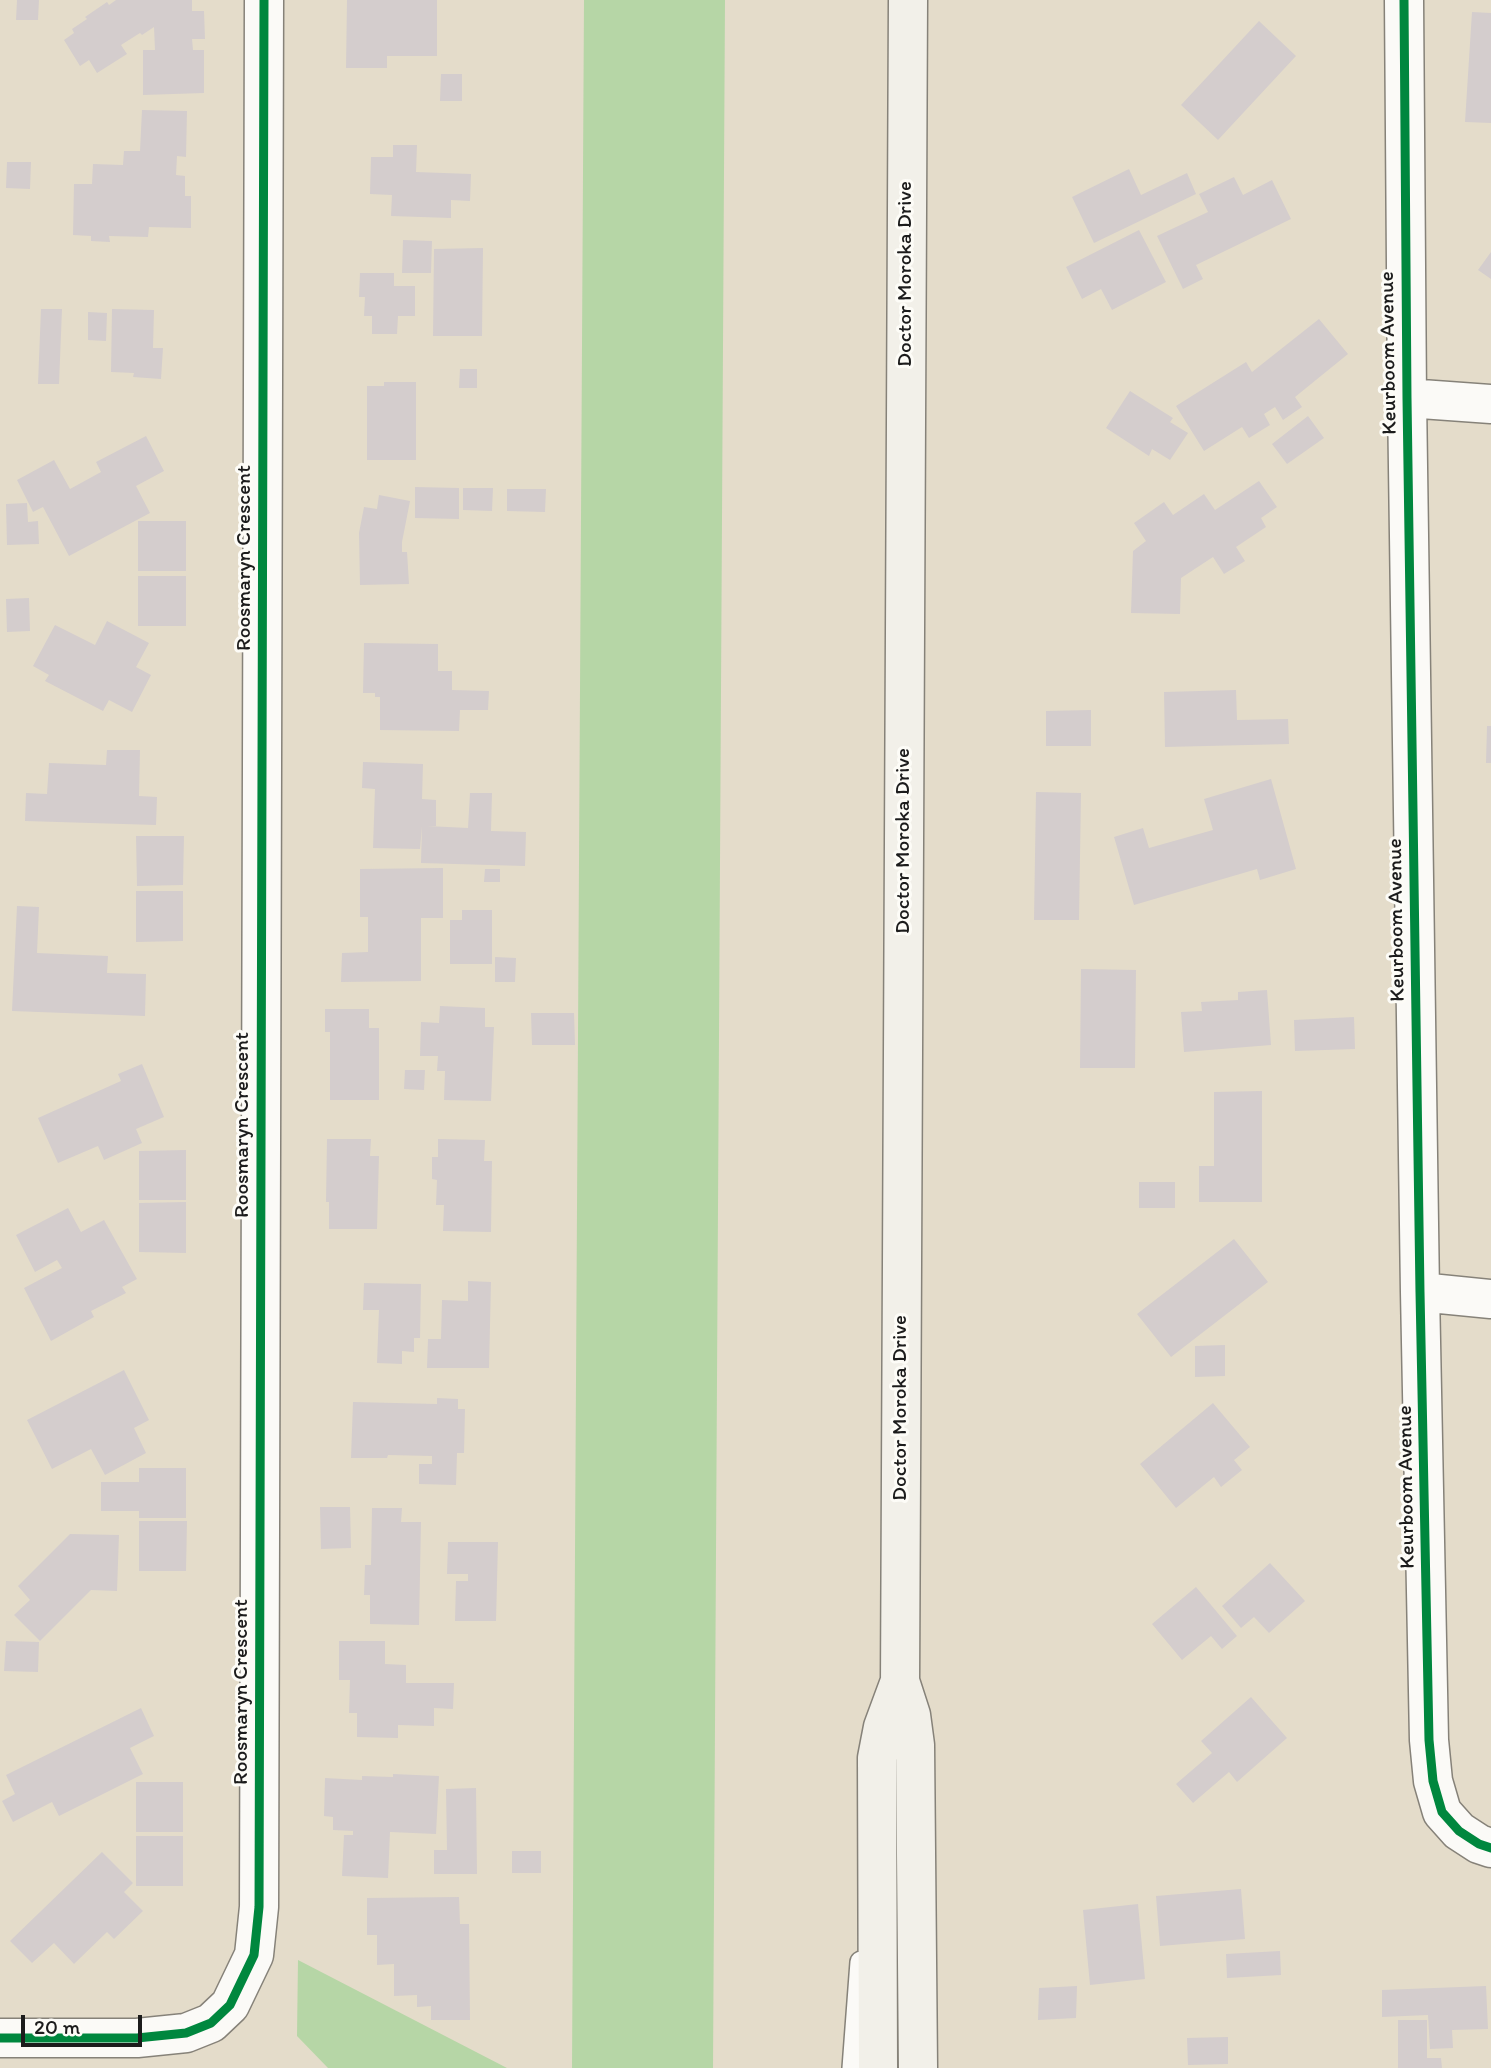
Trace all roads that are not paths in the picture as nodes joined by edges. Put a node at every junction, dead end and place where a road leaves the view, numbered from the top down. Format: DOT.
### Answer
graph roads {
  1 [pos="264,0"];
  2 [pos="908,0"];
  3 [pos="1404,0"];
  4 [pos="1407,398"];
  5 [pos="1491,404"];
  6 [pos="1420,1292"];
  7 [pos="1491,1299"];
  8 [pos="900,1681"];
  9 [pos="1475,1840"];
  10 [pos="878,1856"];
  11 [pos="0,2038"];
  12 [pos="853,2068"];
  13 [pos="878,2068"];
  14 [pos="918,2068"];
  1 -- 11 [label="street, Roosmaryn Crescent"];
  2 -- 8 [label="main road, Doctor Moroka Drive"];
  3 -- 4 [label="street, Keurboom Avenue"];
  4 -- 5 [label="street"];
  4 -- 6 [label="street, Keurboom Avenue"];
  6 -- 7 [label="street"];
  6 -- 9 [label="street, Keurboom Avenue"];
  8 -- 10 [label="main road, Doctor Moroka Drive"];
  8 -- 14 [label="main road, Doctor Moroka Drive"];
  10 -- 12 [label="lane"];
  10 -- 13 [label="main road, Doctor Moroka Drive"];
}
